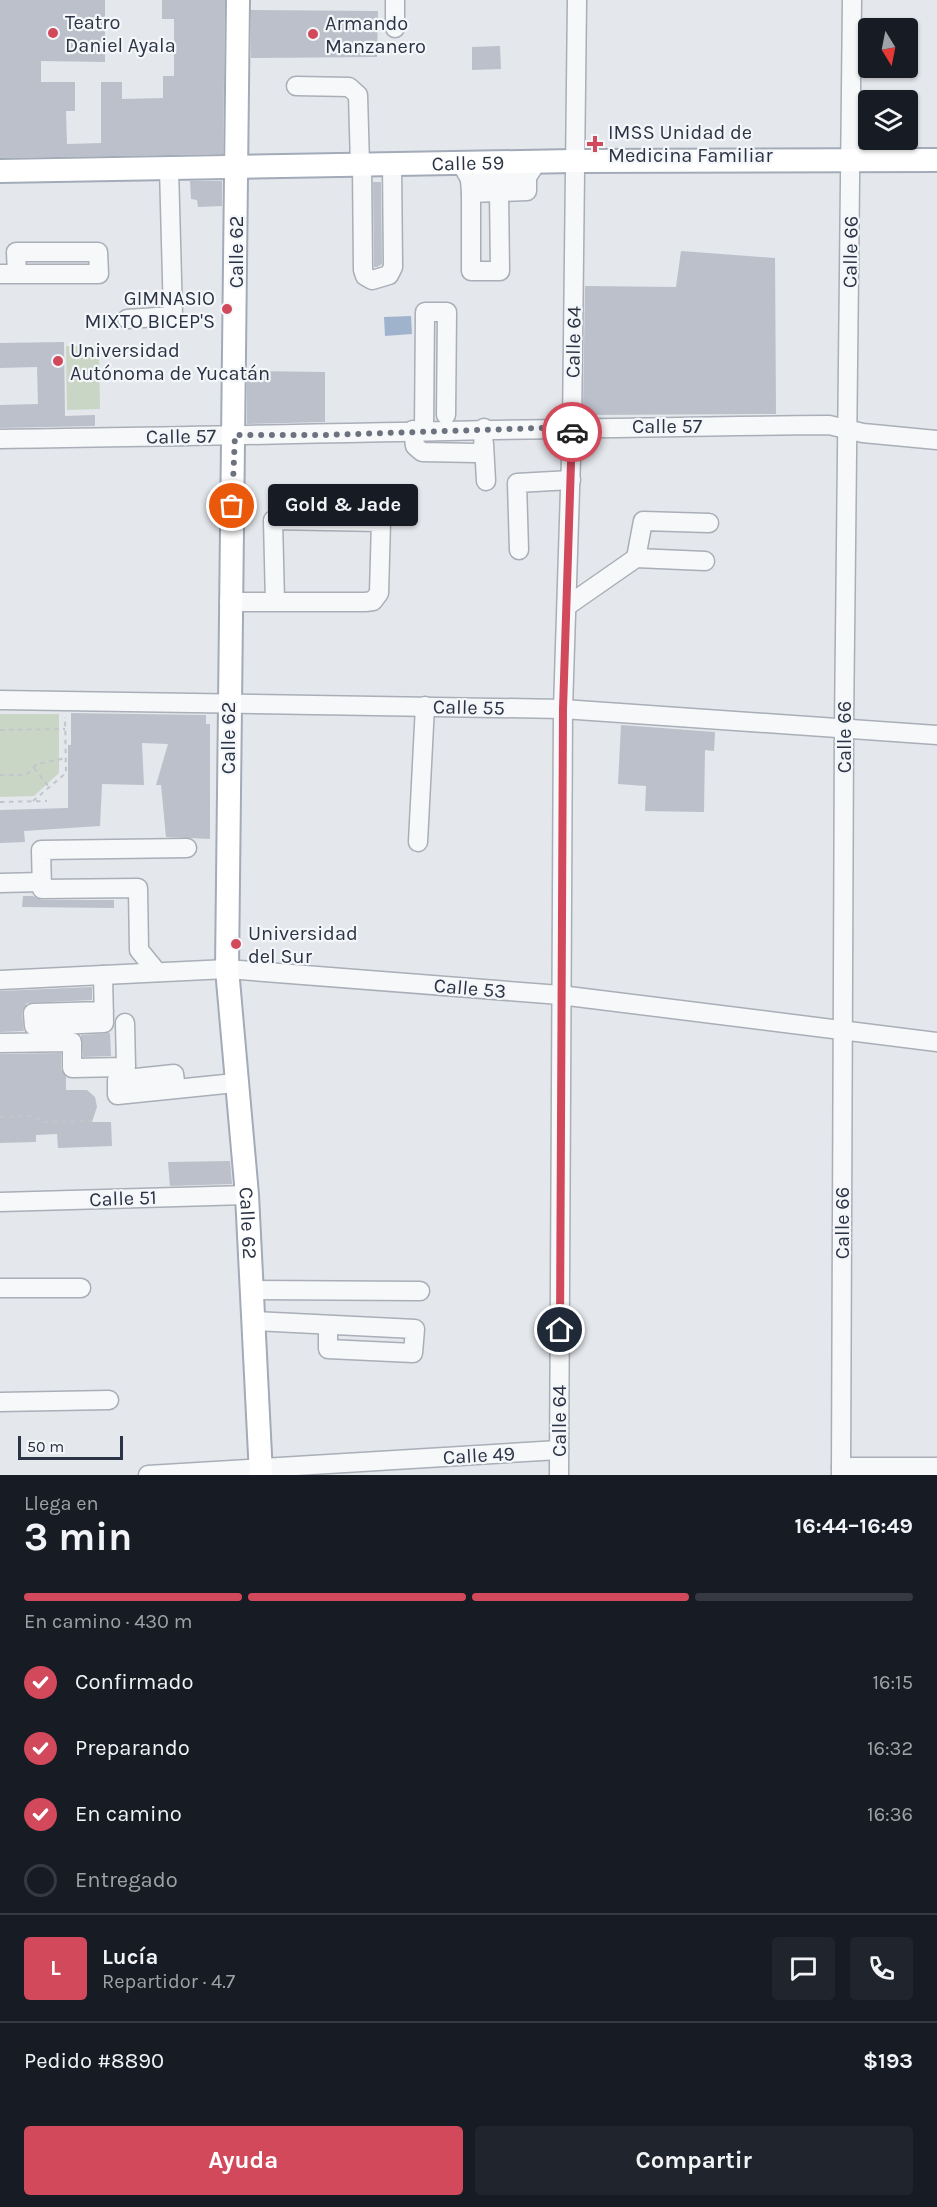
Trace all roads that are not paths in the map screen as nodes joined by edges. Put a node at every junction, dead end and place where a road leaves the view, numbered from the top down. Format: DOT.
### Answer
graph roads {
  1 [pos="238,0"];
  2 [pos="394,0"];
  3 [pos="577,0"];
  4 [pos="852,0"];
  5 [pos="395,28"];
  6 [pos="296,86"];
  7 [pos="851,160"];
  8 [pos="937,160"];
  9 [pos="574,161"];
  10 [pos="392,164"];
  11 [pos="361,165"];
  12 [pos="236,167"];
  13 [pos="169,168"];
  14 [pos="532,170"];
  15 [pos="0,171"];
  16 [pos="468,178"];
  17 [pos="499,192"];
  18 [pos="127,319"];
  19 [pos="446,415"];
  20 [pos="572,427"];
  21 [pos="847,429"];
  22 [pos="419,430"];
  23 [pos="235,435"];
  24 [pos="484,436"];
  25 [pos="0,439"];
  26 [pos="937,440"];
  27 [pos="571,480"];
  28 [pos="486,482"];
  29 [pos="709,523"];
  30 [pos="519,550"];
  31 [pos="636,558"];
  32 [pos="705,561"];
  33 [pos="229,602"];
  34 [pos="275,602"];
  35 [pos="567,606"];
  36 [pos="0,694"];
  37 [pos="0,700"];
  38 [pos="217,703"];
  39 [pos="425,706"];
  40 [pos="0,709"];
  41 [pos="563,709"];
  42 [pos="844,727"];
  43 [pos="937,735"];
  44 [pos="418,842"];
  45 [pos="187,848"];
  46 [pos="42,882"];
  47 [pos="0,883"];
  48 [pos="227,969"];
  49 [pos="157,972"];
  50 [pos="103,975"];
  51 [pos="0,980"];
  52 [pos="560,995"];
  53 [pos="104,1011"];
  54 [pos="125,1023"];
  55 [pos="842,1030"];
  56 [pos="937,1042"];
  57 [pos="0,1043"];
  58 [pos="236,1083"];
  59 [pos="176,1089"];
  60 [pos="247,1195"];
  61 [pos="0,1202"];
  62 [pos="0,1288"];
  63 [pos="81,1288"];
  64 [pos="252,1290"];
  65 [pos="420,1291"];
  66 [pos="254,1322"];
  67 [pos="328,1325"];
  68 [pos="109,1400"];
  69 [pos="0,1402"];
  70 [pos="559,1450"];
  71 [pos="937,1467"];
  72 [pos="261,1471"];
  73 [pos="841,1471"];
  74 [pos="148,1475"];
  75 [pos="559,1475"];
  1 -- 12 [label="main road, Calle 62"];
  2 -- 5 [label="street"];
  3 -- 9 [label="street, Calle 64"];
  4 -- 7 [label="street, Calle 66"];
  6 -- 11 [label="street"];
  7 -- 8 [label="main road, Calle 59"];
  7 -- 9 [label="main road, Calle 59"];
  7 -- 21 [label="street, Calle 66"];
  9 -- 14 [label="main road, Calle 59"];
  9 -- 20 [label="street, Calle 64"];
  10 -- 11 [label="main road, Calle 59"];
  10 -- 11 [label="street"];
  10 -- 16 [label="main road, Calle 59"];
  11 -- 12 [label="main road, Calle 59"];
  12 -- 13 [label="main road, Calle 59"];
  12 -- 23 [label="main road, Calle 62"];
  13 -- 15 [label="main road, Calle 59"];
  13 -- 18 [label="street"];
  14 -- 16 [label="main road, Calle 59"];
  14 -- 17 [label="street"];
  16 -- 17 [label="street"];
  16 -- 17 [label="street"];
  19 -- 22 [label="street"];
  20 -- 21 [label="street, Calle 57"];
  20 -- 24 [label="street, Calle 57"];
  20 -- 27 [label="street, Calle 64"];
  21 -- 26 [label="street, Calle 57"];
  21 -- 42 [label="street, Calle 66"];
  22 -- 23 [label="street, Calle 57"];
  22 -- 24 [label="street, Calle 57"];
  22 -- 24 [label="street"];
  23 -- 25 [label="street, Calle 57"];
  23 -- 33 [label="main road, Calle 62"];
  24 -- 28 [label="street"];
  27 -- 30 [label="street"];
  27 -- 35 [label="street, Calle 64"];
  29 -- 31 [label="street"];
  31 -- 32 [label="street"];
  31 -- 35 [label="street"];
  33 -- 34 [label="street"];
  33 -- 38 [label="main road, Calle 62"];
  34 -- 34 [label="street"];
  35 -- 41 [label="street, Calle 64"];
  36 -- 38 [label="street"];
  37 -- 38 [label="street, Calle 55"];
  38 -- 39 [label="street, Calle 55"];
  38 -- 40 [label="street"];
  38 -- 48 [label="main road, Calle 62"];
  39 -- 41 [label="street, Calle 55"];
  39 -- 44 [label="street"];
  41 -- 42 [label="street, Calle 55"];
  41 -- 52 [label="street, Calle 64"];
  42 -- 43 [label="street, Calle 55"];
  42 -- 55 [label="street, Calle 66"];
  45 -- 46 [label="street"];
  46 -- 47 [label="street"];
  46 -- 49 [label="street"];
  48 -- 49 [label="street, Calle 53"];
  48 -- 52 [label="street, Calle 53"];
  48 -- 58 [label="main road, Calle 62"];
  49 -- 50 [label="street, Calle 53"];
  50 -- 51 [label="street, Calle 53"];
  50 -- 53 [label="street"];
  52 -- 55 [label="street, Calle 53"];
  52 -- 70 [label="street, Calle 64"];
  54 -- 57 [label="street"];
  55 -- 56 [label="street, Calle 53"];
  55 -- 73 [label="street, Calle 66"];
  58 -- 59 [label="street"];
  58 -- 60 [label="main road, Calle 62"];
  60 -- 61 [label="street, Calle 51"];
  60 -- 64 [label="main road, Calle 62"];
  62 -- 63 [label="street"];
  64 -- 65 [label="street"];
  64 -- 66 [label="main road, Calle 62"];
  66 -- 67 [label="street"];
  66 -- 72 [label="main road, Calle 62"];
  68 -- 69 [label="street"];
  70 -- 72 [label="street, Calle 49"];
  70 -- 75 [label="street, Calle 64"];
  71 -- 73 [label="street"];
  72 -- 74 [label="street, Calle 49"];
}
